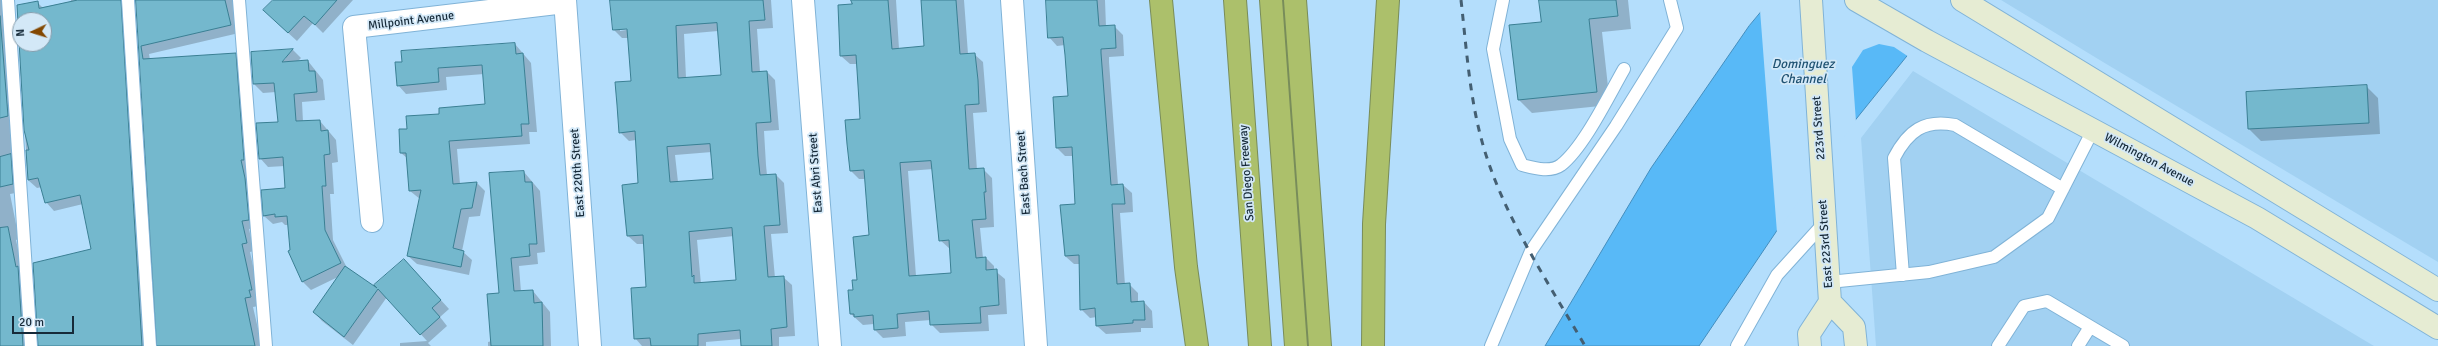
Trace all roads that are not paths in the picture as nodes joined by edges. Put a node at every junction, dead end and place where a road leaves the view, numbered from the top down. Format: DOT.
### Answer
graph roads {
  1 [pos="8,0"];
  2 [pos="128,0"];
  3 [pos="239,0"];
  4 [pos="803,0"];
  5 [pos="1012,0"];
  6 [pos="1161,0"];
  7 [pos="1235,0"];
  8 [pos="1257,0"];
  9 [pos="1271,0"];
  10 [pos="1295,0"];
  11 [pos="1388,0"];
  12 [pos="1503,0"];
  13 [pos="1670,0"];
  14 [pos="1811,0"];
  15 [pos="1856,0"];
  16 [pos="1962,0"];
  17 [pos="565,1"];
  18 [pos="1624,69"];
  19 [pos="2093,130"];
  20 [pos="1822,185"];
  21 [pos="2063,189"];
  22 [pos="372,221"];
  23 [pos="1825,222"];
  24 [pos="1903,274"];
  25 [pos="2438,290"];
  26 [pos="1829,292"];
  27 [pos="2090,326"];
  28 [pos="2438,328"];
  29 [pos="32,346"];
  30 [pos="150,346"];
  31 [pos="266,346"];
  32 [pos="590,346"];
  33 [pos="830,346"];
  34 [pos="1036,346"];
  35 [pos="1197,346"];
  36 [pos="1260,346"];
  37 [pos="1282,346"];
  38 [pos="1296,346"];
  39 [pos="1320,346"];
  40 [pos="1373,346"];
  41 [pos="1491,346"];
  42 [pos="1738,346"];
  43 [pos="1810,346"];
  44 [pos="1856,346"];
  45 [pos="1998,346"];
  46 [pos="2078,346"];
  47 [pos="2123,346"];
  1 -- 29 [label="lane"];
  2 -- 30 [label="lane"];
  3 -- 31 [label="lane"];
  4 -- 33 [label="street, East Abri Street"];
  5 -- 34 [label="street, East Bach Street"];
  6 -- 35 [label="highway"];
  7 -- 36 [label="highway, San Diego Freeway"];
  8 -- 37 [label="highway"];
  9 -- 38 [label="highway"];
  10 -- 39 [label="highway"];
  11 -- 40 [label="highway"];
  12 -- 18 [label="lane"];
  13 -- 41 [label="lane"];
  14 -- 20 [label="main road, 223rd Street"];
  15 -- 19 [label="main road, Wilmington Avenue"];
  16 -- 25 [label="main road"];
  17 -- 22 [label="street, Millpoint Avenue"];
  17 -- 32 [label="street, East 220th Street"];
  19 -- 21 [label="lane"];
  19 -- 28 [label="main road, Wilmington Avenue"];
  20 -- 23 [label="main road, East 223rd Street"];
  21 -- 24 [label="lane"];
  21 -- 24 [label="lane"];
  23 -- 26 [label="main road, East 223rd Street"];
  23 -- 42 [label="lane"];
  24 -- 26 [label="lane"];
  26 -- 43 [label="main road, East 223rd Street"];
  26 -- 44 [label="main road, East 223rd Street"];
  27 -- 45 [label="lane"];
  27 -- 46 [label="lane"];
  27 -- 47 [label="lane"];
}
